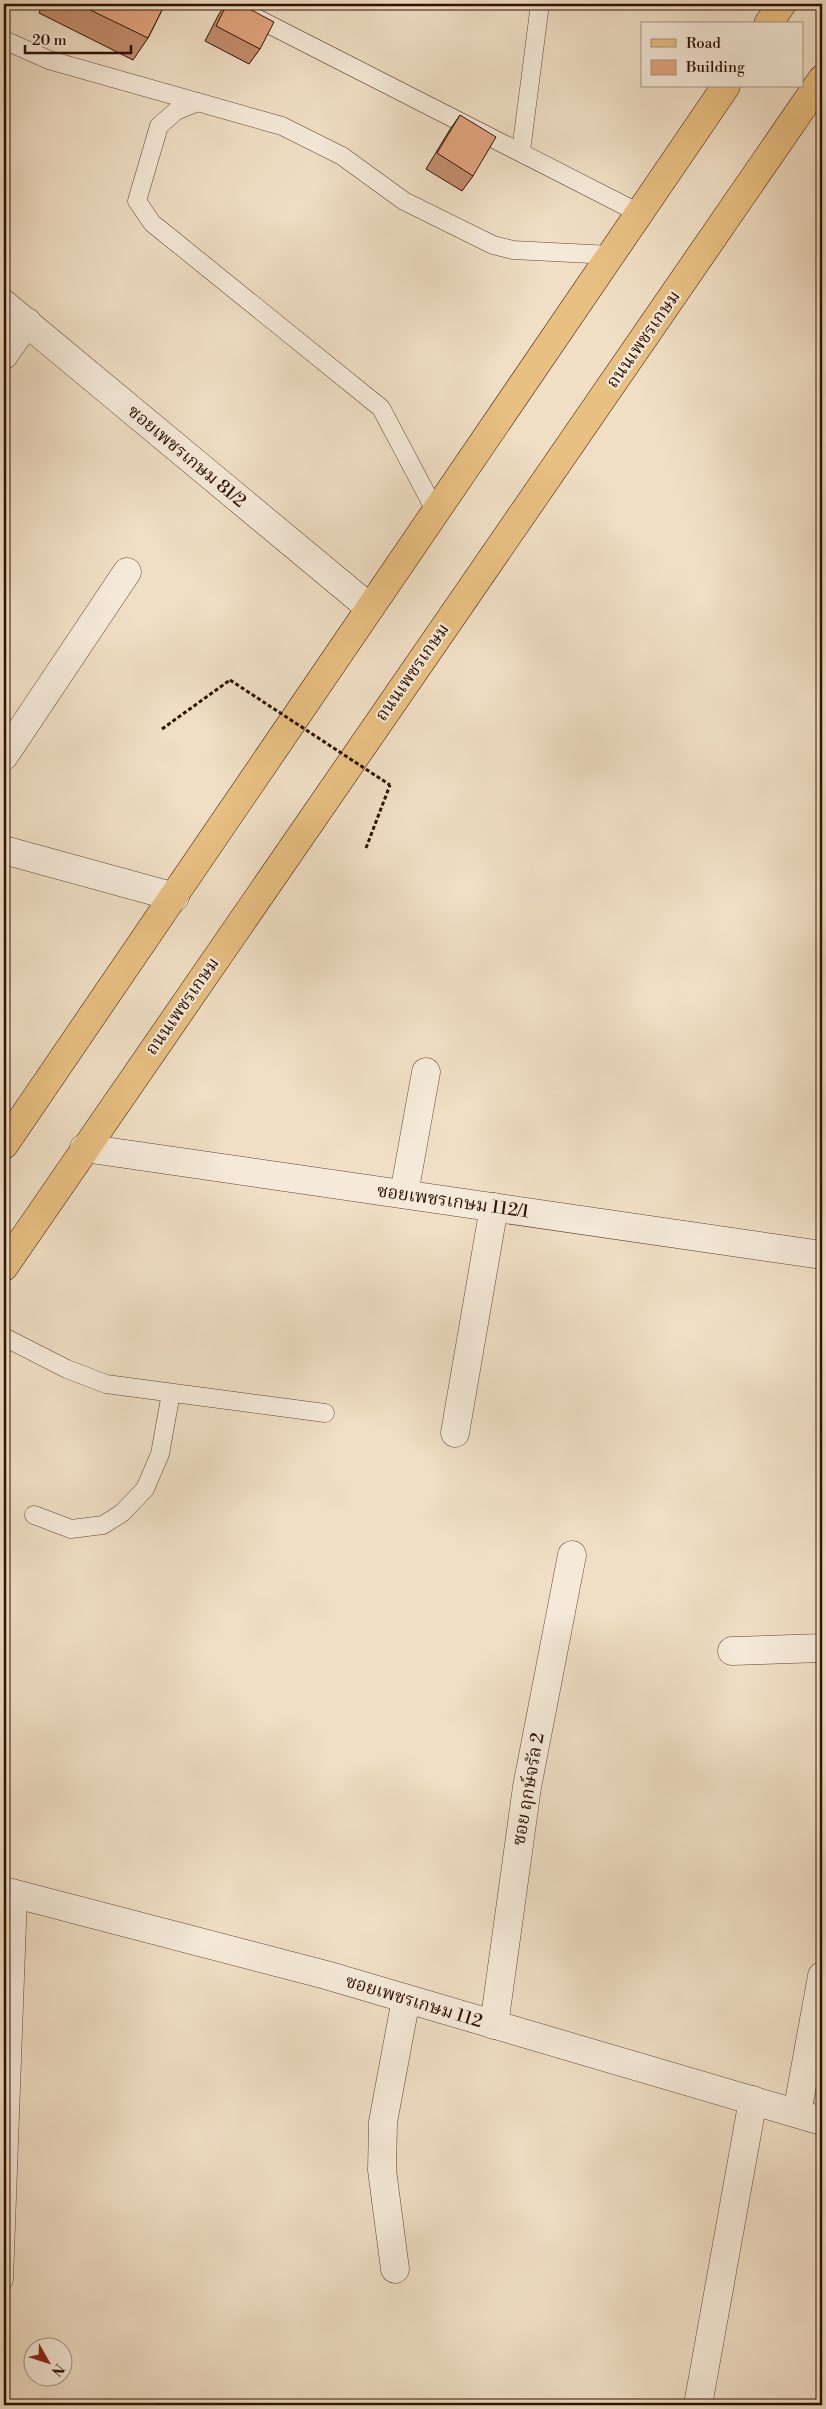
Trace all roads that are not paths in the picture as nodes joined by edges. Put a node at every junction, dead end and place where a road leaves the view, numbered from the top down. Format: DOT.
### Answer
graph roads {
  1 [pos="229,4"];
  2 [pos="540,4"];
  3 [pos="782,4"];
  4 [pos="769,22"];
  5 [pos="4,40"];
  6 [pos="822,79"];
  7 [pos="725,88"];
  8 [pos="198,102"];
  9 [pos="520,151"];
  10 [pos="639,213"];
  11 [pos="611,255"];
  12 [pos="4,304"];
  13 [pos="27,322"];
  14 [pos="4,355"];
  15 [pos="436,512"];
  16 [pos="127,572"];
  17 [pos="370,608"];
  18 [pos="4,756"];
  19 [pos="4,850"];
  20 [pos="175,897"];
  21 [pos="426,1072"];
  22 [pos="4,1145"];
  23 [pos="84,1148"];
  24 [pos="404,1194"];
  25 [pos="494,1207"];
  26 [pos="822,1255"];
  27 [pos="4,1266"];
  28 [pos="4,1337"];
  29 [pos="171,1393"];
  30 [pos="325,1413"];
  31 [pos="455,1433"];
  32 [pos="34,1515"];
  33 [pos="572,1555"];
  34 [pos="822,1648"];
  35 [pos="732,1651"];
  36 [pos="11,1893"];
  37 [pos="822,1976"];
  38 [pos="406,1999"];
  39 [pos="494,2025"];
  40 [pos="753,2100"];
  41 [pos="809,2117"];
  42 [pos="395,2269"];
  43 [pos="4,2280"];
  44 [pos="698,2405"];
  1 -- 9 [label="lane"];
  2 -- 9 [label="lane"];
  3 -- 4 [label="main road"];
  5 -- 8 [label="lane"];
  6 -- 23 [label="main road, ถนนเพชรเกษม"];
  7 -- 10 [label="main road"];
  8 -- 11 [label="lane"];
  8 -- 15 [label="lane"];
  9 -- 10 [label="lane"];
  10 -- 11 [label="main road"];
  11 -- 15 [label="main road"];
  12 -- 13 [label="street, ซอยเพชรเกษม 81/2"];
  13 -- 14 [label="street"];
  13 -- 17 [label="street, ซอยเพชรเกษม 81/2"];
  15 -- 17 [label="main road"];
  16 -- 18 [label="street"];
  17 -- 20 [label="main road"];
  19 -- 20 [label="street"];
  20 -- 22 [label="main road"];
  21 -- 24 [label="street"];
  23 -- 24 [label="street, ซอยเพชรเกษม 112/1"];
  23 -- 27 [label="main road, ถนนเพชรเกษม"];
  24 -- 25 [label="street, ซอยเพชรเกษม 112/1"];
  25 -- 26 [label="street, ซอยเพชรเกษม 112/1"];
  25 -- 31 [label="street"];
  28 -- 29 [label="lane"];
  29 -- 30 [label="lane"];
  29 -- 32 [label="lane"];
  33 -- 39 [label="street, ซอย ฤกษ์จรัล 2"];
  34 -- 35 [label="street"];
  36 -- 38 [label="street, ซอยเพชรเกษม 112"];
  36 -- 43 [label="lane"];
  37 -- 41 [label="street"];
  38 -- 39 [label="street, ซอยเพชรเกษม 112"];
  38 -- 42 [label="street"];
  39 -- 40 [label="street, ซอยเพชรเกษม 112"];
  40 -- 41 [label="street, ซอยเพชรเกษม 112"];
  40 -- 44 [label="street"];
}
